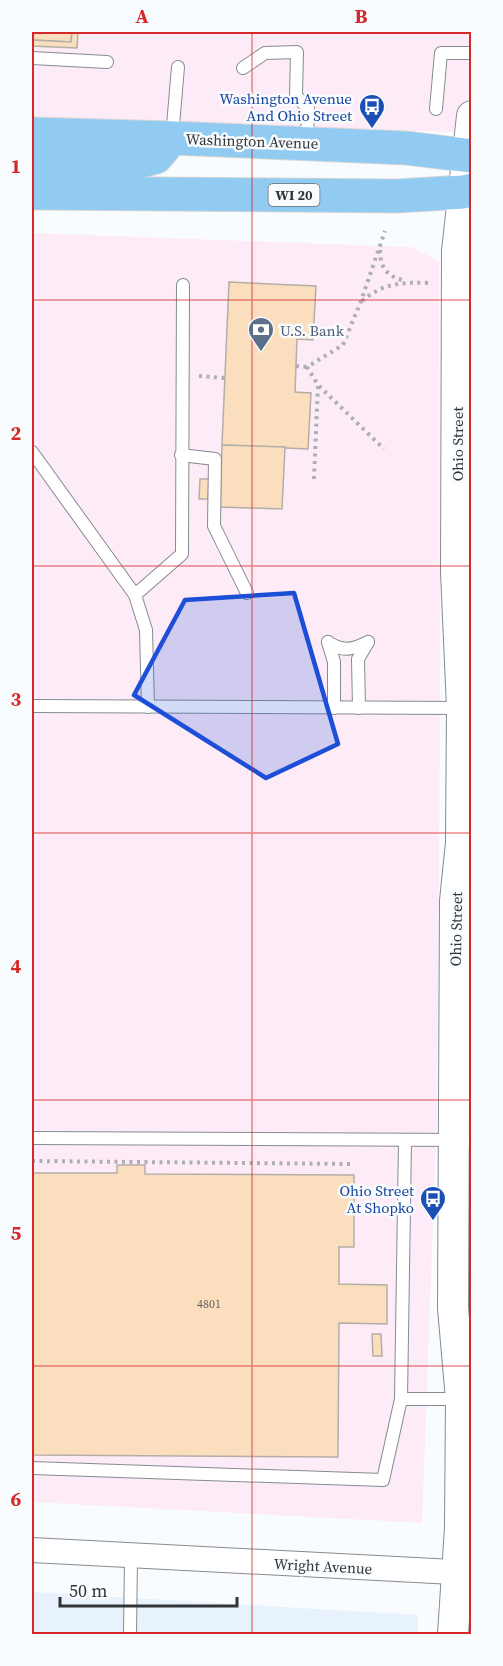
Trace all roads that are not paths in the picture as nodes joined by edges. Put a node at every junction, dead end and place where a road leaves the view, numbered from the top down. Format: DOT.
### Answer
graph roads {
  1 [pos="471,53"];
  2 [pos="32,58"];
  3 [pos="107,62"];
  4 [pos="178,67"];
  5 [pos="243,68"];
  6 [pos="436,109"];
  7 [pos="471,117"];
  8 [pos="32,134"];
  9 [pos="172,138"];
  10 [pos="307,144"];
  11 [pos="469,155"];
  12 [pos="32,168"];
  13 [pos="467,191"];
  14 [pos="32,193"];
  15 [pos="183,285"];
  16 [pos="32,452"];
  17 [pos="181,455"];
  18 [pos="247,593"];
  19 [pos="135,595"];
  20 [pos="32,706"];
  21 [pos="148,706"];
  22 [pos="333,708"];
  23 [pos="358,708"];
  24 [pos="462,708"];
  25 [pos="465,876"];
  26 [pos="32,1138"];
  27 [pos="405,1141"];
  28 [pos="463,1141"];
  29 [pos="401,1399"];
  30 [pos="460,1399"];
  31 [pos="32,1468"];
  32 [pos="32,1550"];
  33 [pos="131,1556"];
  34 [pos="464,1572"];
  35 [pos="130,1635"];
  36 [pos="453,1635"];
  1 -- 6 [label="lane"];
  2 -- 3 [label="lane"];
  4 -- 9 [label="lane"];
  5 -- 10 [label="lane"];
  7 -- 11 [label="street, Ohio Street"];
  8 -- 9 [label="main road, Washington Avenue"];
  9 -- 10 [label="main road, Washington Avenue"];
  9 -- 12 [label="main road"];
  10 -- 11 [label="main road, Washington Avenue"];
  11 -- 13 [label="street, Ohio Street"];
  13 -- 14 [label="main road, WI 20"];
  13 -- 24 [label="street, Ohio Street"];
  15 -- 17 [label="lane"];
  16 -- 19 [label="lane"];
  17 -- 18 [label="lane"];
  17 -- 19 [label="lane"];
  19 -- 21 [label="lane"];
  20 -- 21 [label="lane"];
  21 -- 22 [label="lane"];
  22 -- 23 [label="lane"];
  22 -- 23 [label="lane"];
  23 -- 24 [label="lane"];
  24 -- 25 [label="street, Ohio Street"];
  25 -- 28 [label="street, Ohio Street"];
  26 -- 27 [label="lane"];
  27 -- 28 [label="lane"];
  27 -- 29 [label="lane"];
  28 -- 30 [label="street, Ohio Street"];
  29 -- 30 [label="lane"];
  29 -- 31 [label="lane"];
  30 -- 34 [label="street, Ohio Street"];
  32 -- 33 [label="street, Wright Avenue"];
  33 -- 34 [label="street, Wright Avenue"];
  33 -- 35 [label="lane"];
  34 -- 36 [label="street, Ohio Street"];
}
